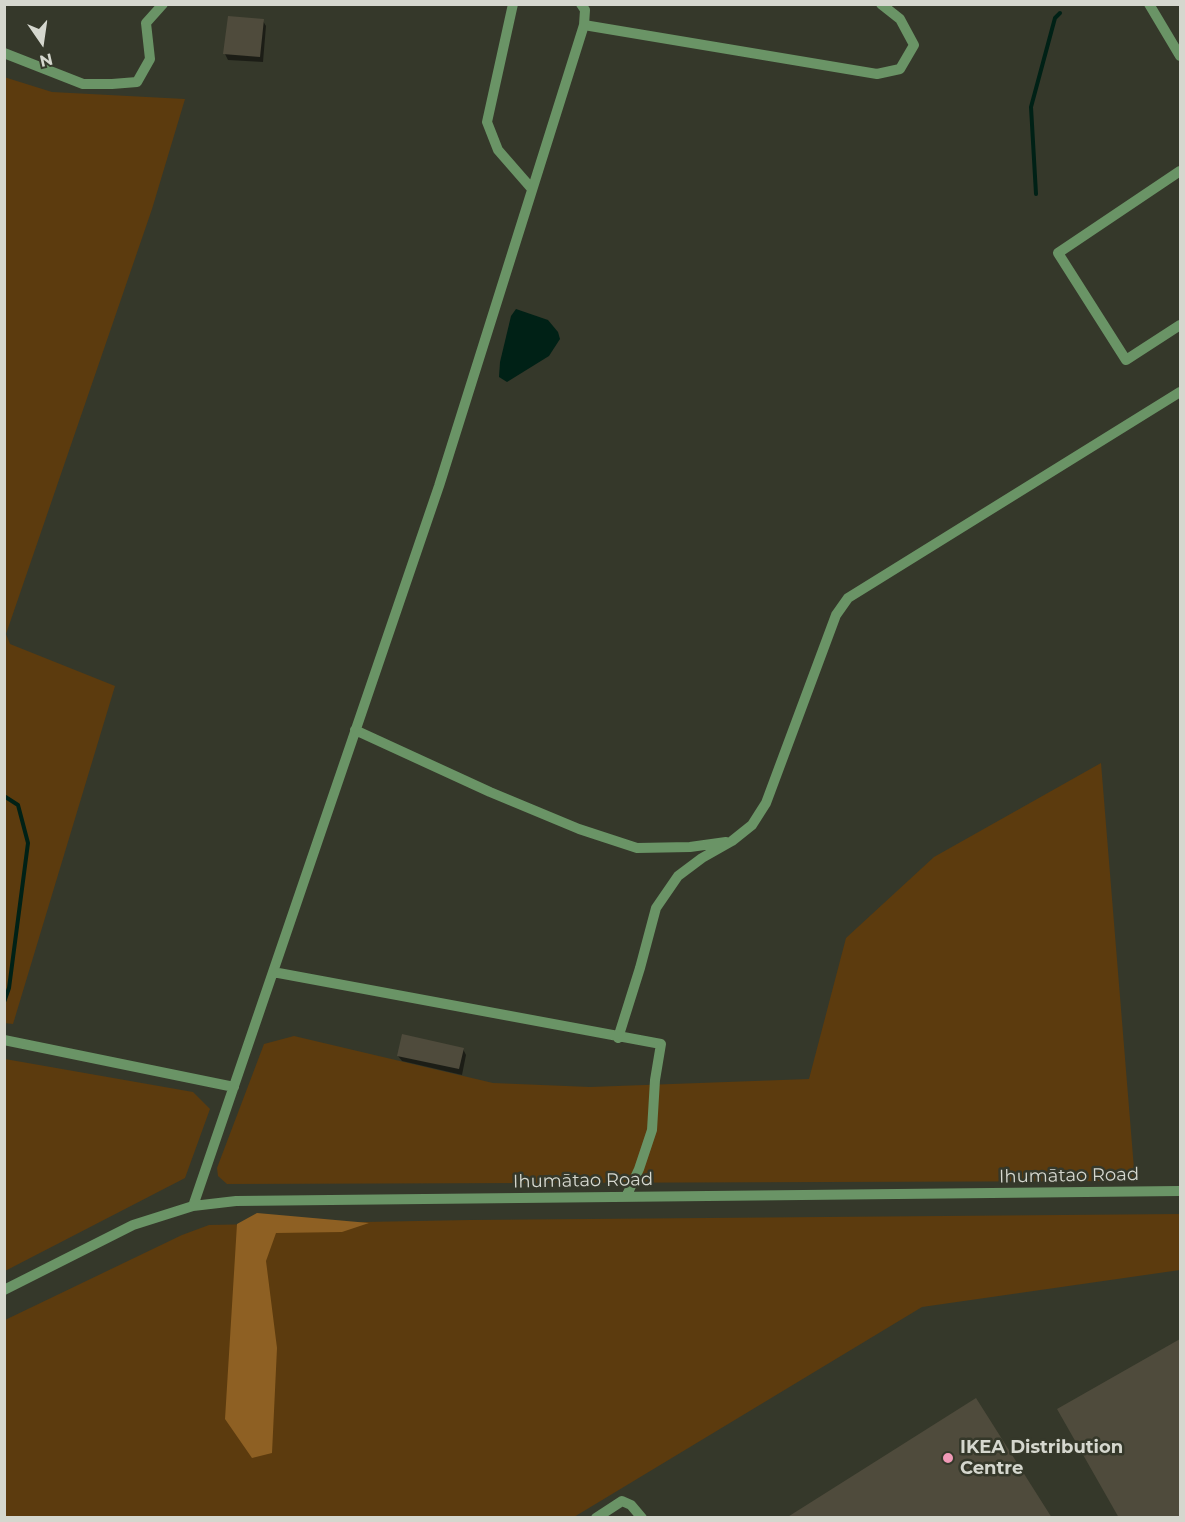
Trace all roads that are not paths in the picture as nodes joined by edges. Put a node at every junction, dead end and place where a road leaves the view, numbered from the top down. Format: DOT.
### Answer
graph roads {
  1 [pos="163,4"];
  2 [pos="513,4"];
  3 [pos="581,4"];
  4 [pos="881,4"];
  5 [pos="1149,4"];
  6 [pos="584,25"];
  7 [pos="4,53"];
  8 [pos="1180,56"];
  9 [pos="1180,171"];
  10 [pos="532,189"];
  11 [pos="1180,325"];
  12 [pos="1180,392"];
  13 [pos="355,730"];
  14 [pos="732,841"];
  15 [pos="273,972"];
  16 [pos="618,1038"];
  17 [pos="4,1040"];
  18 [pos="234,1087"];
  19 [pos="1180,1191"];
  20 [pos="626,1197"];
  21 [pos="193,1206"];
  22 [pos="4,1290"];
  23 [pos="596,1518"];
  24 [pos="642,1518"];
  1 -- 7 [label="street"];
  2 -- 10 [label="street"];
  3 -- 6 [label="street"];
  4 -- 6 [label="street"];
  5 -- 8 [label="street"];
  6 -- 10 [label="street"];
  9 -- 11 [label="street"];
  10 -- 13 [label="street"];
  12 -- 14 [label="street"];
  13 -- 14 [label="street"];
  13 -- 15 [label="street"];
  14 -- 16 [label="street"];
  15 -- 16 [label="street"];
  15 -- 18 [label="street"];
  16 -- 20 [label="street"];
  17 -- 18 [label="street"];
  18 -- 21 [label="street"];
  19 -- 20 [label="street, Ihumātao Road"];
  20 -- 21 [label="street, Ihumātao Road"];
  21 -- 22 [label="street, Ihumātao Road"];
  23 -- 24 [label="street"];
}
